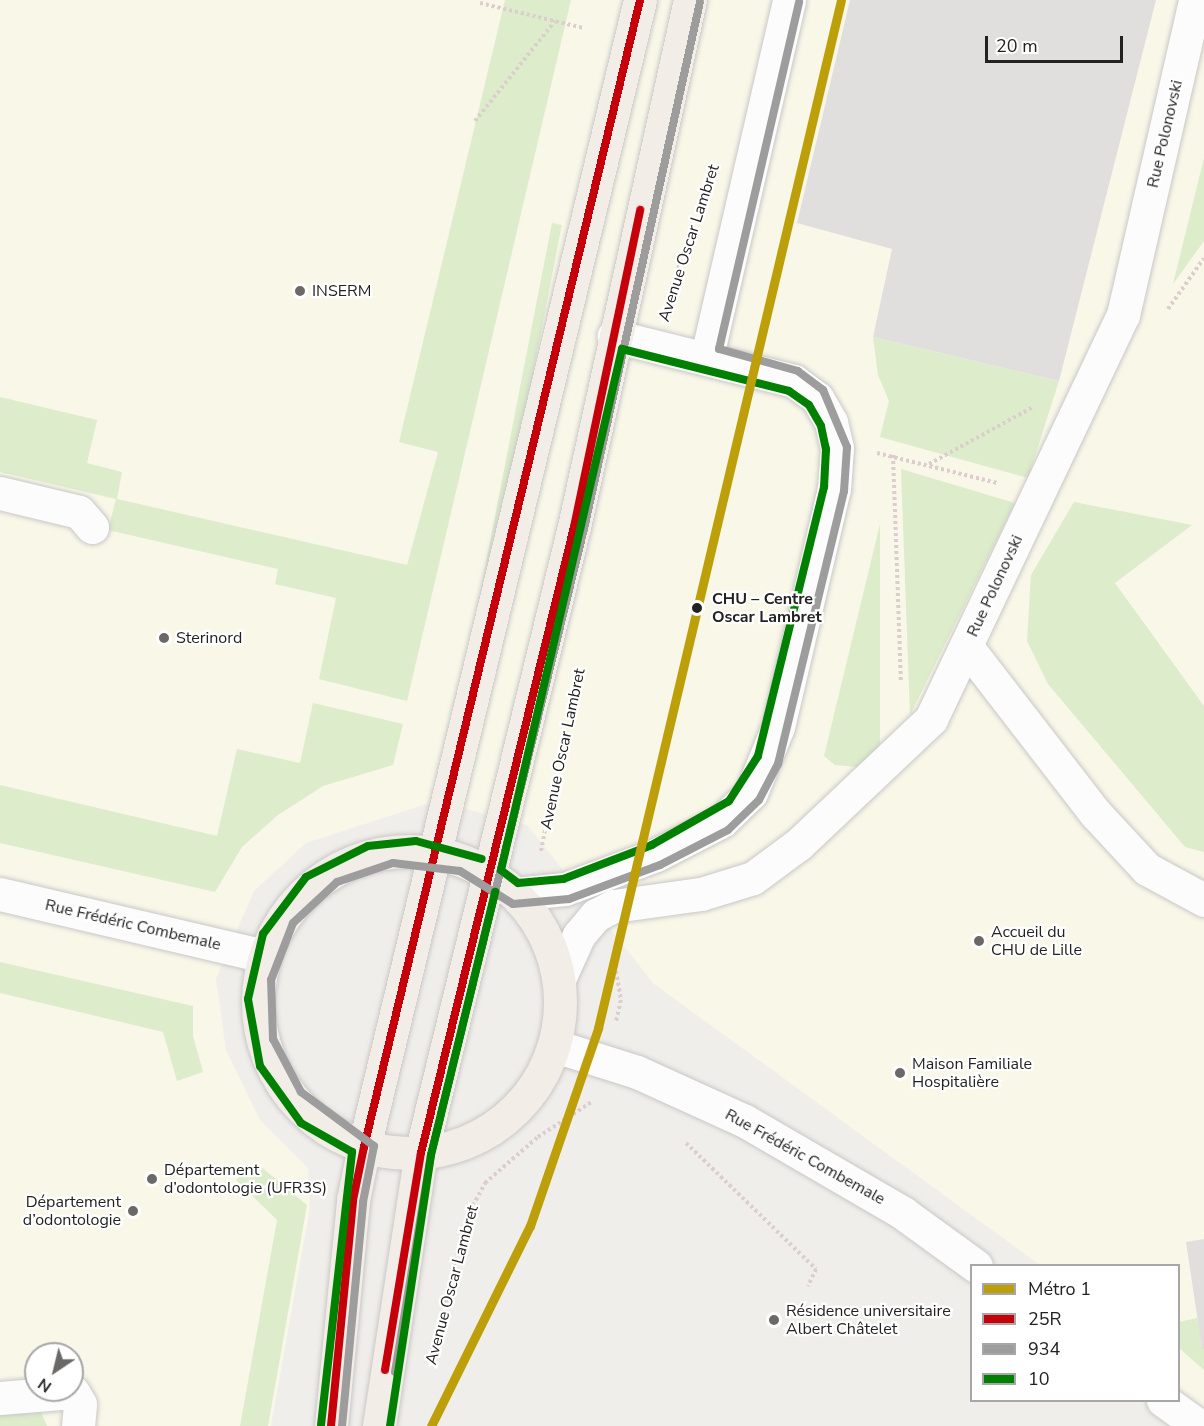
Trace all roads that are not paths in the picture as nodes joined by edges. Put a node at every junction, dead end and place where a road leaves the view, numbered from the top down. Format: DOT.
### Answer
graph roads {
  1 [pos="640,0"];
  2 [pos="690,0"];
  3 [pos="789,0"];
  4 [pos="1195,0"];
  5 [pos="614,336"];
  6 [pos="707,356"];
  7 [pos="0,493"];
  8 [pos="92,526"];
  9 [pos="966,646"];
  10 [pos="436,854"];
  11 [pos="489,874"];
  12 [pos="0,894"];
  13 [pos="514,894"];
  14 [pos="1204,900"];
  15 [pos="265,956"];
  16 [pos="559,979"];
  17 [pos="555,1046"];
  18 [pos="364,1147"];
  19 [pos="421,1153"];
  20 [pos="973,1264"];
  21 [pos="0,1398"];
  22 [pos="1164,1402"];
  23 [pos="1194,1425"];
  24 [pos="78,1426"];
  25 [pos="331,1426"];
  26 [pos="379,1426"];
  1 -- 10 [label="main road"];
  2 -- 5 [label="main road"];
  3 -- 6 [label="street"];
  4 -- 9 [label="street, Rue Polonovski"];
  5 -- 6 [label="street"];
  5 -- 11 [label="main road"];
  6 -- 13 [label="street"];
  7 -- 8 [label="street"];
  9 -- 14 [label="street"];
  9 -- 16 [label="street, Rue Polonovski"];
  10 -- 11 [label="main road"];
  10 -- 15 [label="main road"];
  10 -- 18 [label="main road"];
  11 -- 13 [label="main road"];
  11 -- 19 [label="main road"];
  12 -- 15 [label="street, Rue Frédéric Combemale"];
  13 -- 16 [label="main road"];
  15 -- 18 [label="main road"];
  16 -- 17 [label="main road"];
  17 -- 19 [label="main road"];
  17 -- 20 [label="street, Rue Frédéric Combemale"];
  18 -- 19 [label="main road"];
  18 -- 25 [label="main road"];
  19 -- 26 [label="main road"];
  21 -- 24 [label="street"];
  22 -- 23 [label="street"];
}
